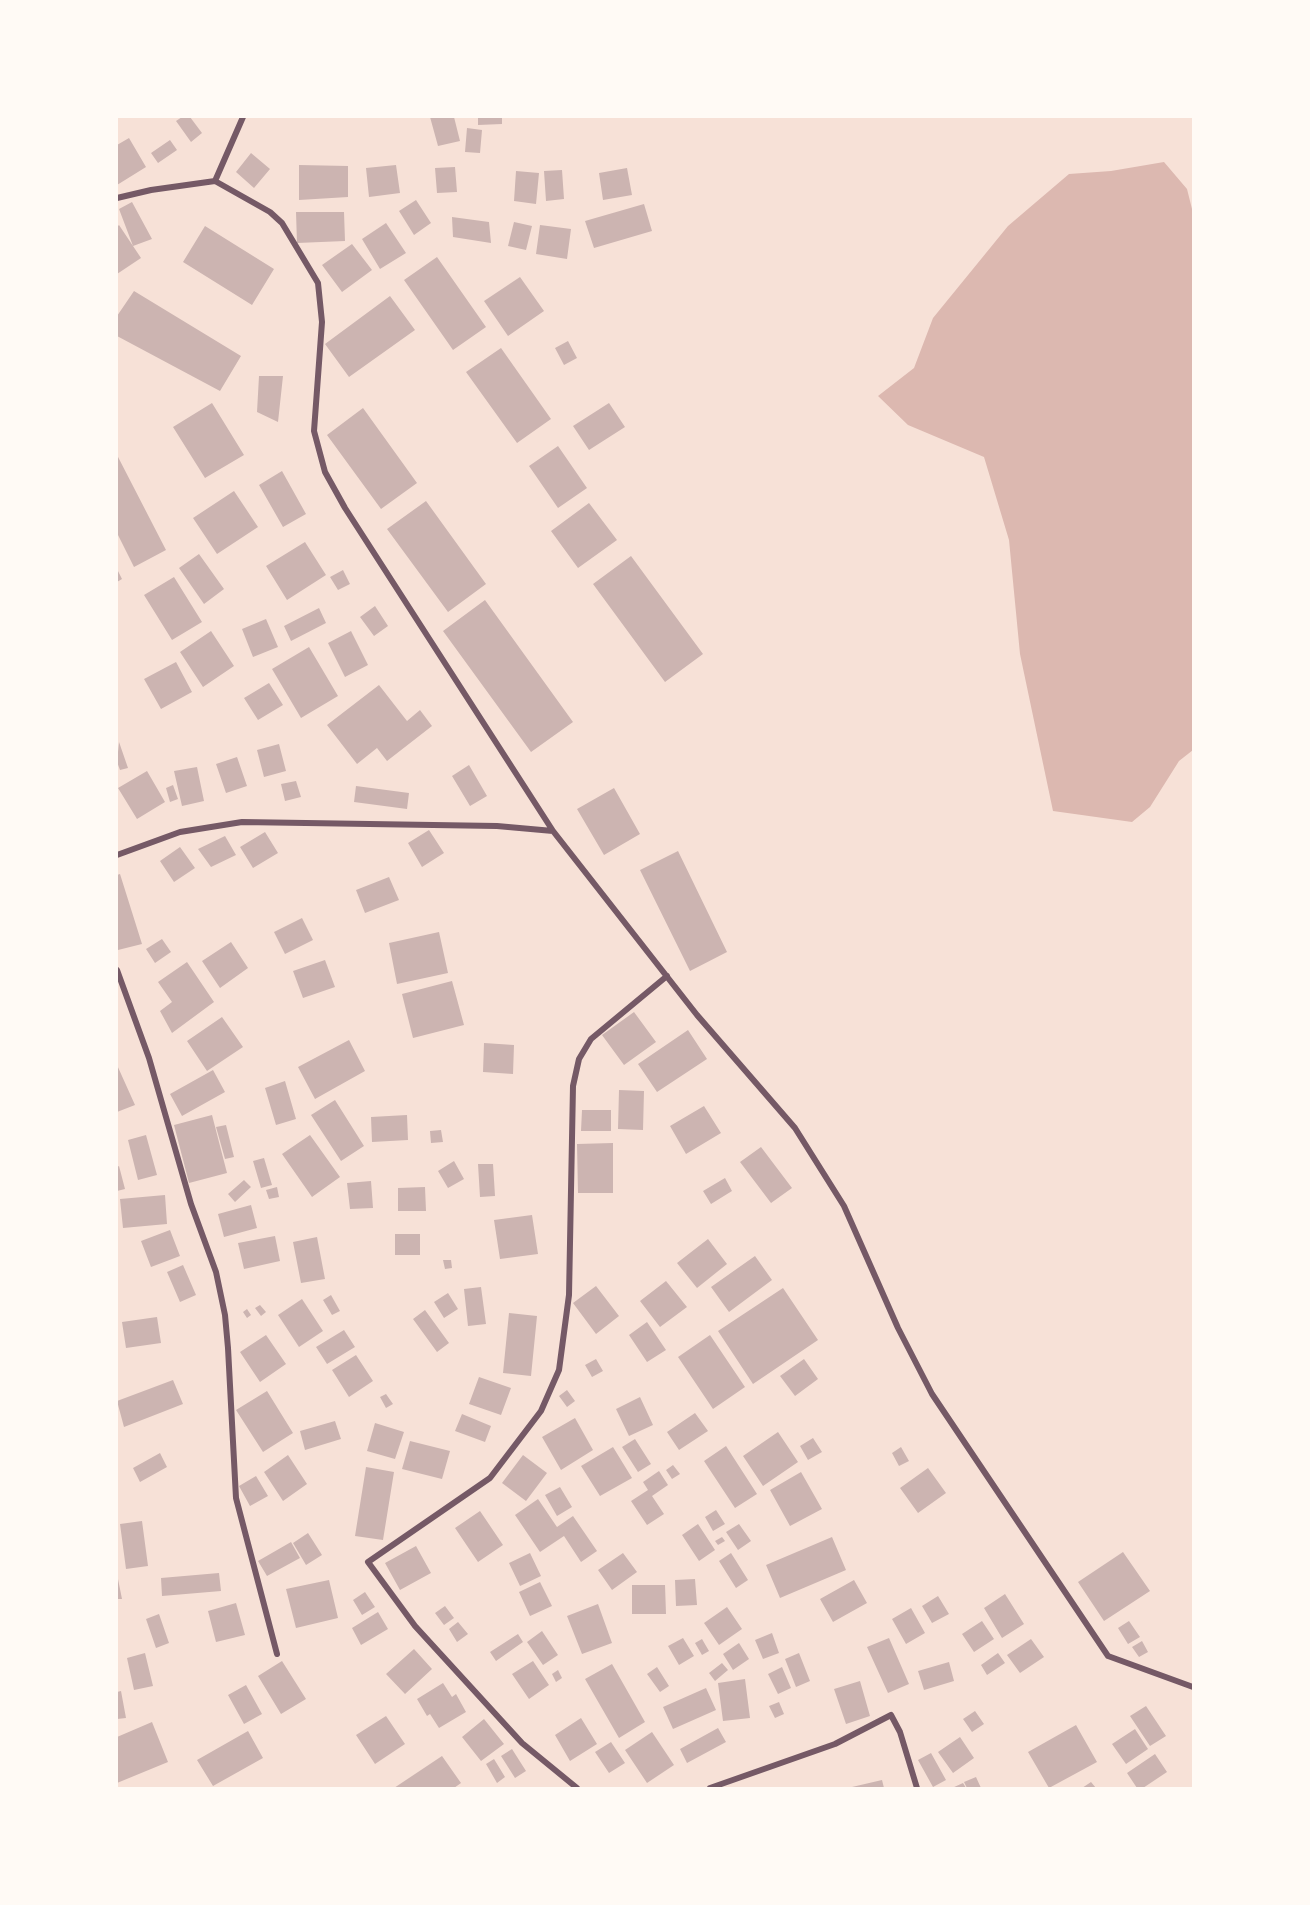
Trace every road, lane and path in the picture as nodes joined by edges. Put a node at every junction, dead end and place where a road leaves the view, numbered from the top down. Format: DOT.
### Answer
graph roads {
  1 [pos="243,117"];
  2 [pos="215,181"];
  3 [pos="117,198"];
  4 [pos="553,831"];
  5 [pos="117,855"];
  6 [pos="117,970"];
  7 [pos="667,976"];
  8 [pos="276,1654"];
  9 [pos="1193,1687"];
  10 [pos="577,1788"];
  11 [pos="710,1788"];
  12 [pos="916,1788"];
  1 -- 2 [label="street"];
  2 -- 3 [label="street"];
  2 -- 4 [label="street"];
  4 -- 5 [label="street"];
  4 -- 7 [label="street"];
  6 -- 8 [label="street"];
  7 -- 9 [label="street"];
  7 -- 10 [label="street"];
  11 -- 12 [label="street"];
}
